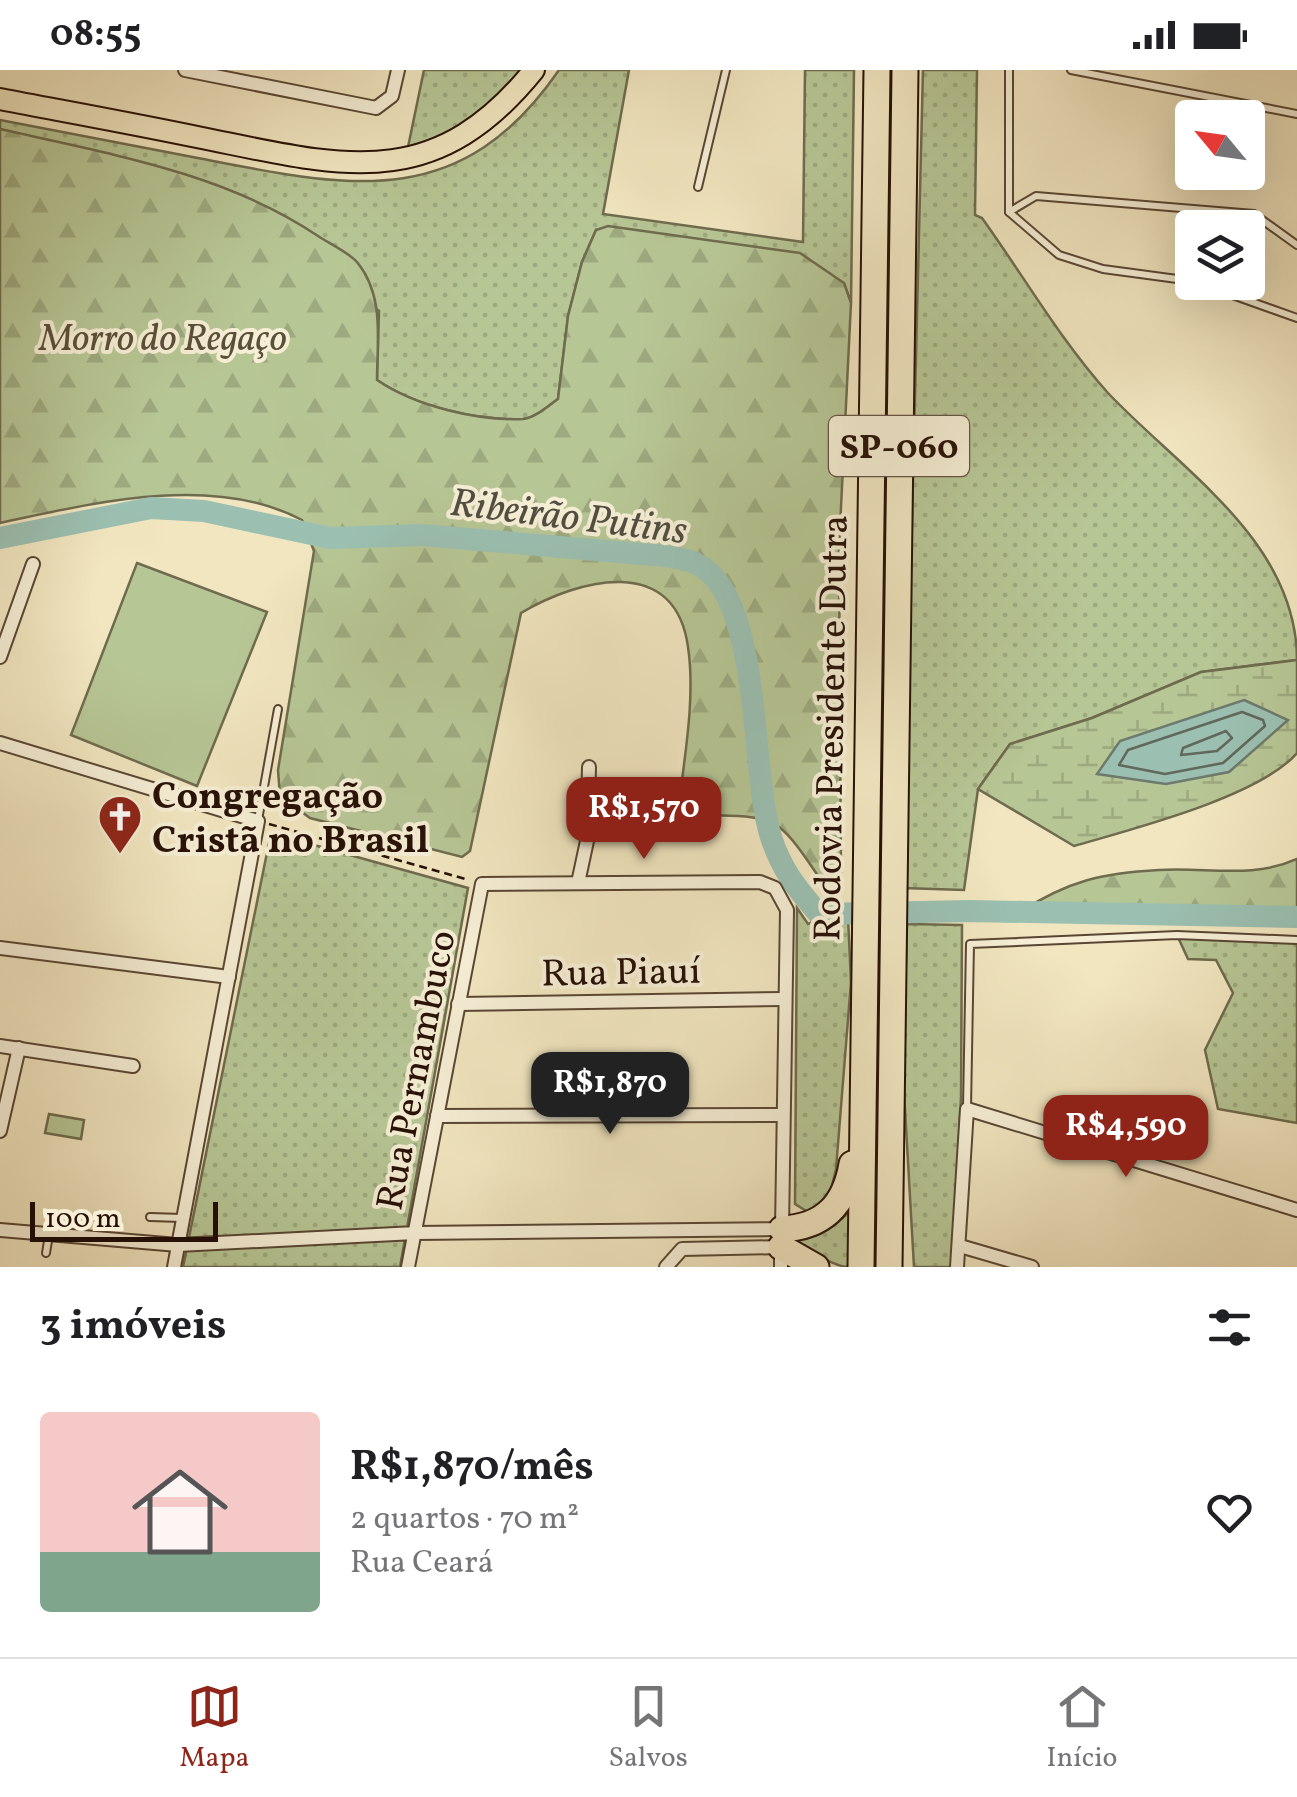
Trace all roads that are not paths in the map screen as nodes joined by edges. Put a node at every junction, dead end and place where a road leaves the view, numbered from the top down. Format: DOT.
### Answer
graph roads {
  1 [pos="185,70"];
  2 [pos="398,70"];
  3 [pos="534,70"];
  4 [pos="726,70"];
  5 [pos="877,70"];
  6 [pos="905,70"];
  7 [pos="1009,70"];
  8 [pos="1071,70"];
  9 [pos="0,100"];
  10 [pos="1297,114"];
  11 [pos="698,187"];
  12 [pos="1010,212"];
  13 [pos="1297,244"];
  14 [pos="1175,279"];
  15 [pos="1246,300"];
  16 [pos="1297,318"];
  17 [pos="33,564"];
  18 [pos="0,657"];
  19 [pos="278,709"];
  20 [pos="0,744"];
  21 [pos="590,766"];
  22 [pos="258,821"];
  23 [pos="578,883"];
  24 [pos="1297,940"];
  25 [pos="0,948"];
  26 [pos="229,978"];
  27 [pos="784,999"];
  28 [pos="458,1004"];
  29 [pos="0,1046"];
  30 [pos="18,1048"];
  31 [pos="133,1066"];
  32 [pos="967,1109"];
  33 [pos="783,1115"];
  34 [pos="861,1115"];
  35 [pos="437,1116"];
  36 [pos="0,1131"];
  37 [pos="889,1198"];
  38 [pos="1297,1210"];
  39 [pos="150,1217"];
  40 [pos="183,1218"];
  41 [pos="0,1230"];
  42 [pos="414,1233"];
  43 [pos="49,1234"];
  44 [pos="178,1245"];
  45 [pos="960,1246"];
  46 [pos="781,1248"];
  47 [pos="46,1253"];
  48 [pos="174,1267"];
  49 [pos="408,1267"];
  50 [pos="666,1267"];
  51 [pos="816,1267"];
  52 [pos="861,1267"];
  53 [pos="888,1267"];
  54 [pos="899,1267"];
  55 [pos="957,1267"];
  56 [pos="1032,1267"];
  1 -- 2 [label="street"];
  3 -- 9 [label="main road"];
  4 -- 11 [label="lane"];
  5 -- 34 [label="highway, Rodovia Presidente Dutra / SP-060"];
  6 -- 37 [label="highway, Rodovia Presidente Dutra / SP-060"];
  7 -- 12 [label="lane"];
  8 -- 10 [label="lane"];
  12 -- 13 [label="lane"];
  12 -- 14 [label="lane"];
  15 -- 16 [label="lane"];
  17 -- 18 [label="street"];
  19 -- 22 [label="lane"];
  20 -- 22 [label="street"];
  21 -- 23 [label="street"];
  22 -- 26 [label="street"];
  23 -- 27 [label="street"];
  23 -- 28 [label="street, Rua Pernambuco"];
  24 -- 32 [label="lane"];
  25 -- 26 [label="street"];
  26 -- 40 [label="street"];
  27 -- 28 [label="street, Rua Piauí"];
  27 -- 33 [label="street"];
  28 -- 35 [label="street, Rua Pernambuco"];
  29 -- 30 [label="street"];
  30 -- 31 [label="street"];
  30 -- 36 [label="street"];
  32 -- 38 [label="street"];
  32 -- 45 [label="street"];
  33 -- 35 [label="street"];
  33 -- 46 [label="street"];
  34 -- 46 [label="highway"];
  34 -- 52 [label="highway, Rodovia Presidente Dutra / SP-060"];
  35 -- 42 [label="street, Rua Pernambuco"];
  37 -- 53 [label="highway, Rodovia Presidente Dutra / SP-060"];
  37 -- 54 [label="highway"];
  39 -- 40 [label="lane"];
  40 -- 44 [label="street"];
  41 -- 43 [label="street"];
  42 -- 44 [label="street"];
  42 -- 46 [label="street"];
  42 -- 49 [label="street, Rua Pernambuco"];
  43 -- 44 [label="street"];
  43 -- 47 [label="lane"];
  44 -- 48 [label="street"];
  45 -- 55 [label="street"];
  45 -- 56 [label="street"];
  46 -- 50 [label="street"];
  46 -- 51 [label="highway"];
}
